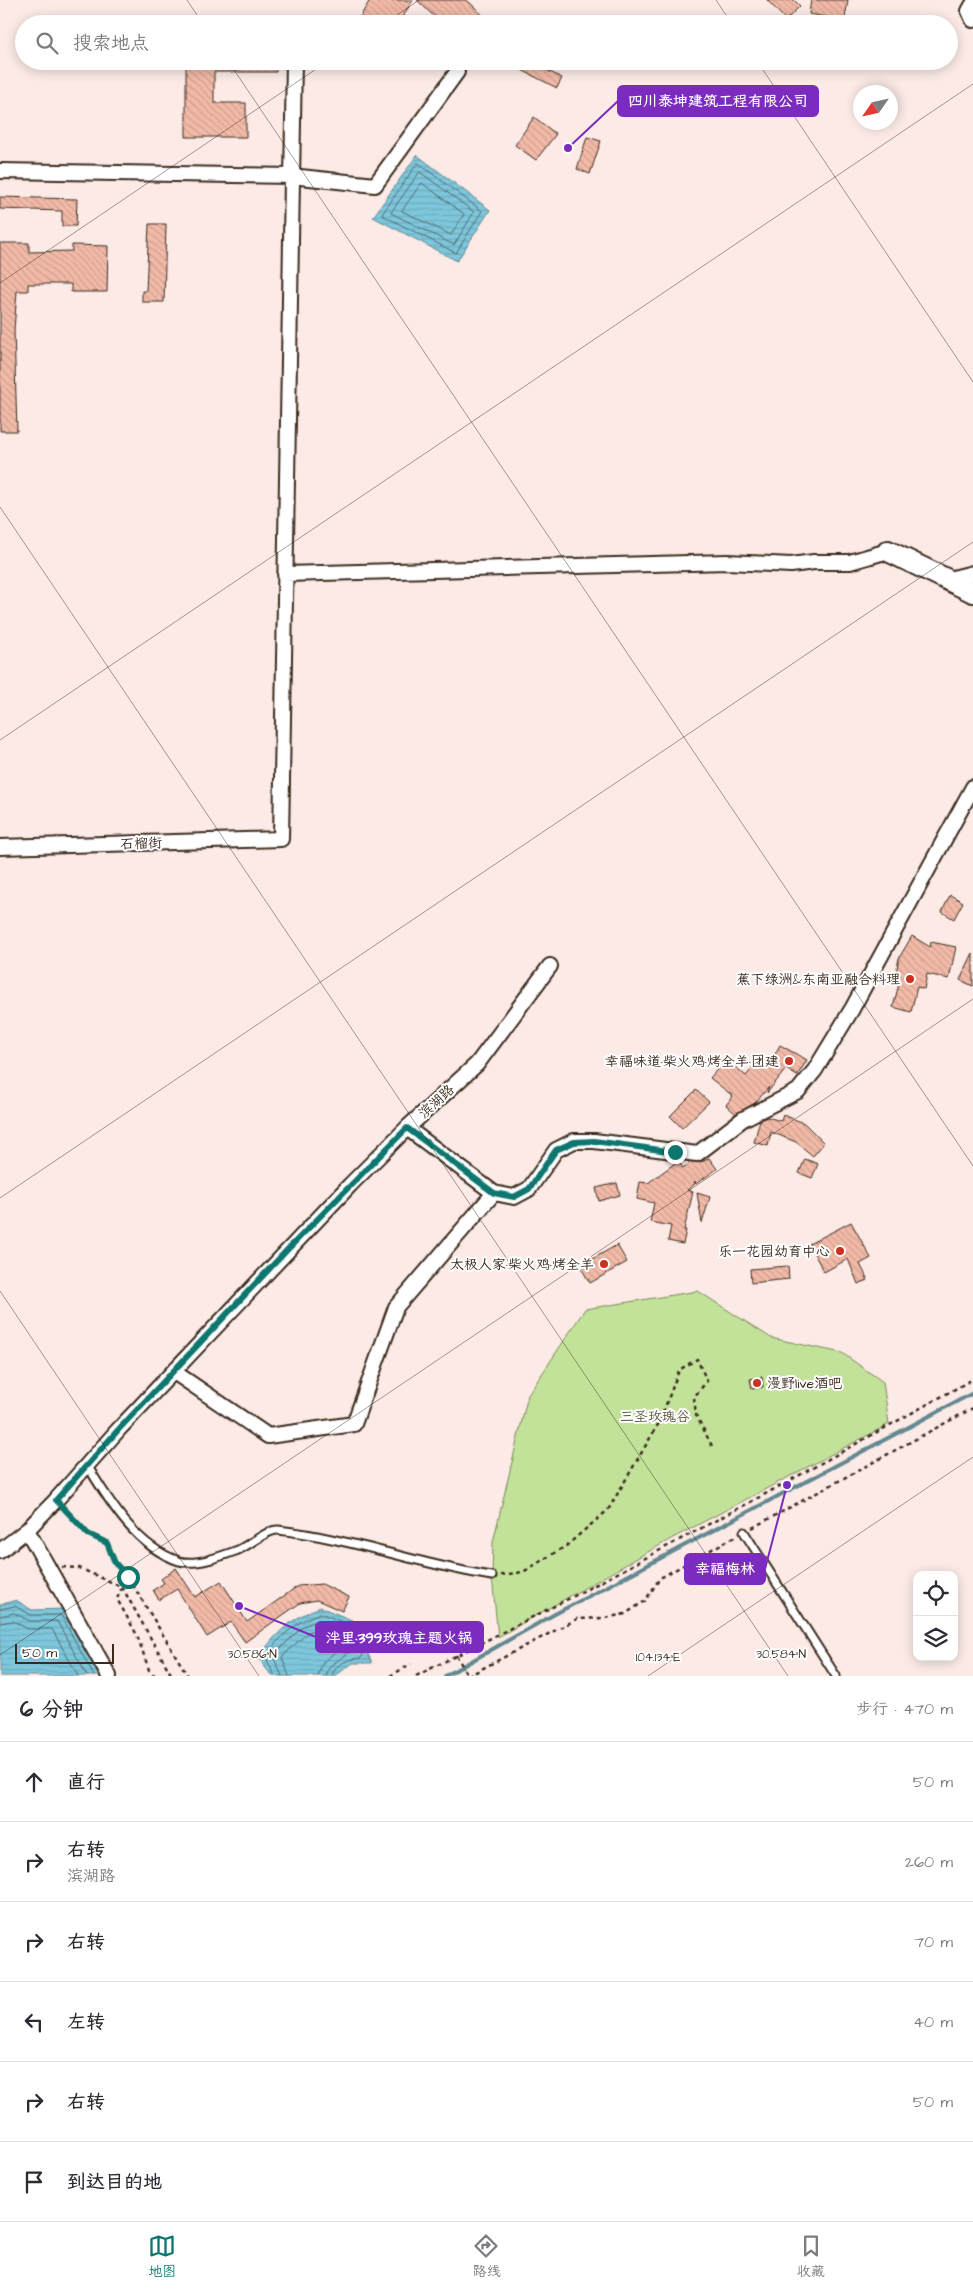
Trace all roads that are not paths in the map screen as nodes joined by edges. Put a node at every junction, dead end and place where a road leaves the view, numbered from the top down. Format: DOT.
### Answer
graph roads {
  1 [pos="294,70"];
  2 [pos="457,72"];
  3 [pos="0,171"];
  4 [pos="291,176"];
  5 [pos="888,550"];
  6 [pos="973,573"];
  7 [pos="286,574"];
  8 [pos="949,579"];
  9 [pos="973,592"];
  10 [pos="973,786"];
  11 [pos="0,847"];
  12 [pos="550,966"];
  13 [pos="407,1128"];
  14 [pos="494,1193"];
  15 [pos="174,1372"];
  16 [pos="87,1464"];
  17 [pos="27,1530"];
  18 [pos="744,1532"];
  19 [pos="0,1551"];
  20 [pos="492,1576"];
  21 [pos="109,1676"];
  22 [pos="836,1676"];
  1 -- 4 [label="street"];
  2 -- 4 [label="street"];
  3 -- 4 [label="street"];
  4 -- 7 [label="street"];
  5 -- 7 [label="street"];
  5 -- 8 [label="street"];
  6 -- 8 [label="street"];
  7 -- 11 [label="street, 石榴街"];
  8 -- 9 [label="street"];
  10 -- 14 [label="street"];
  12 -- 13 [label="street, 滨湖路"];
  13 -- 14 [label="street"];
  13 -- 15 [label="street, 滨湖路"];
  14 -- 15 [label="street"];
  15 -- 16 [label="street, 滨湖路"];
  16 -- 17 [label="street, 滨湖路"];
  16 -- 20 [label="lane"];
  17 -- 19 [label="street, 滨湖路"];
  17 -- 21 [label="street"];
  18 -- 22 [label="lane"];
}
